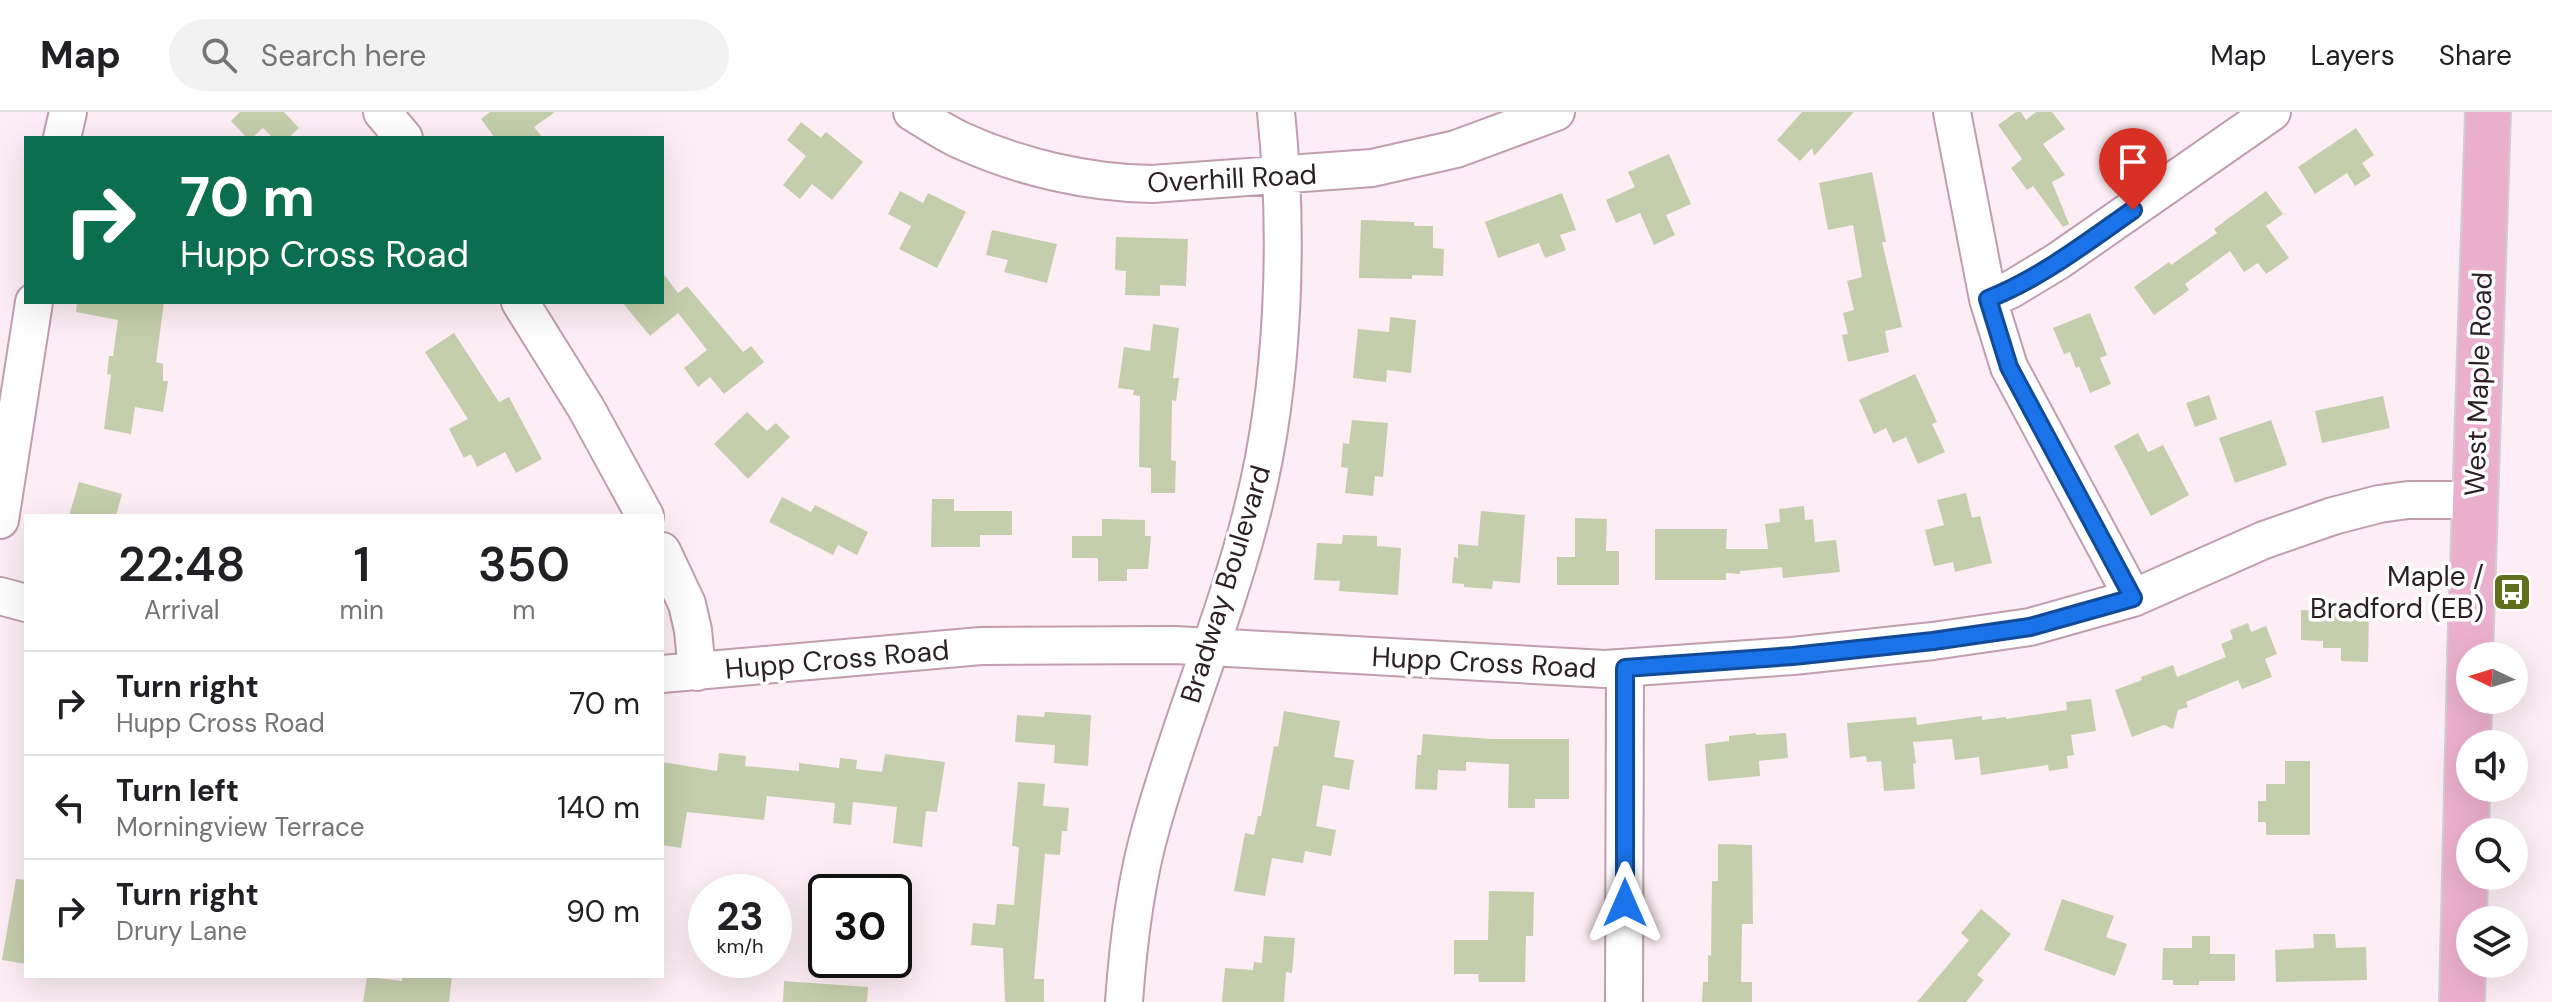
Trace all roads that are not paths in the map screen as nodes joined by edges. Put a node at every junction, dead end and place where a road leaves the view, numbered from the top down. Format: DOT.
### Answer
graph roads {
  1 [pos="68,112"];
  2 [pos="382,112"];
  3 [pos="912,112"];
  4 [pos="1276,112"];
  5 [pos="1556,112"];
  6 [pos="1952,112"];
  7 [pos="2272,112"];
  8 [pos="2488,112"];
  9 [pos="62,136"];
  10 [pos="402,136"];
  11 [pos="1281,175"];
  12 [pos="1988,299"];
  13 [pos="34,304"];
  14 [pos="521,304"];
  15 [pos="2474,500"];
  16 [pos="644,514"];
  17 [pos="0,520"];
  18 [pos="664,555"];
  19 [pos="0,596"];
  20 [pos="2133,598"];
  21 [pos="24,602"];
  22 [pos="2470,642"];
  23 [pos="1210,647"];
  24 [pos="1625,668"];
  25 [pos="679,673"];
  26 [pos="2469,714"];
  27 [pos="1124,1002"];
  28 [pos="1624,1002"];
  29 [pos="2462,1002"];
  1 -- 9 [label="street"];
  2 -- 10 [label="street"];
  3 -- 11 [label="street, Overhill Road"];
  4 -- 11 [label="street, Bradway Boulevard"];
  5 -- 11 [label="street, Overhill Road"];
  6 -- 12 [label="street"];
  7 -- 12 [label="street"];
  8 -- 15 [label="main road, West Maple Road"];
  11 -- 23 [label="street, Bradway Boulevard"];
  12 -- 20 [label="street"];
  13 -- 17 [label="street"];
  14 -- 16 [label="street"];
  15 -- 20 [label="street, Hupp Cross Road"];
  15 -- 22 [label="main road, West Maple Road"];
  18 -- 25 [label="street"];
  19 -- 21 [label="street"];
  20 -- 24 [label="street, Hupp Cross Road"];
  23 -- 24 [label="street, Hupp Cross Road"];
  23 -- 25 [label="street, Hupp Cross Road"];
  23 -- 27 [label="street, Bradway Boulevard"];
  24 -- 28 [label="street"];
  26 -- 29 [label="main road"];
}
